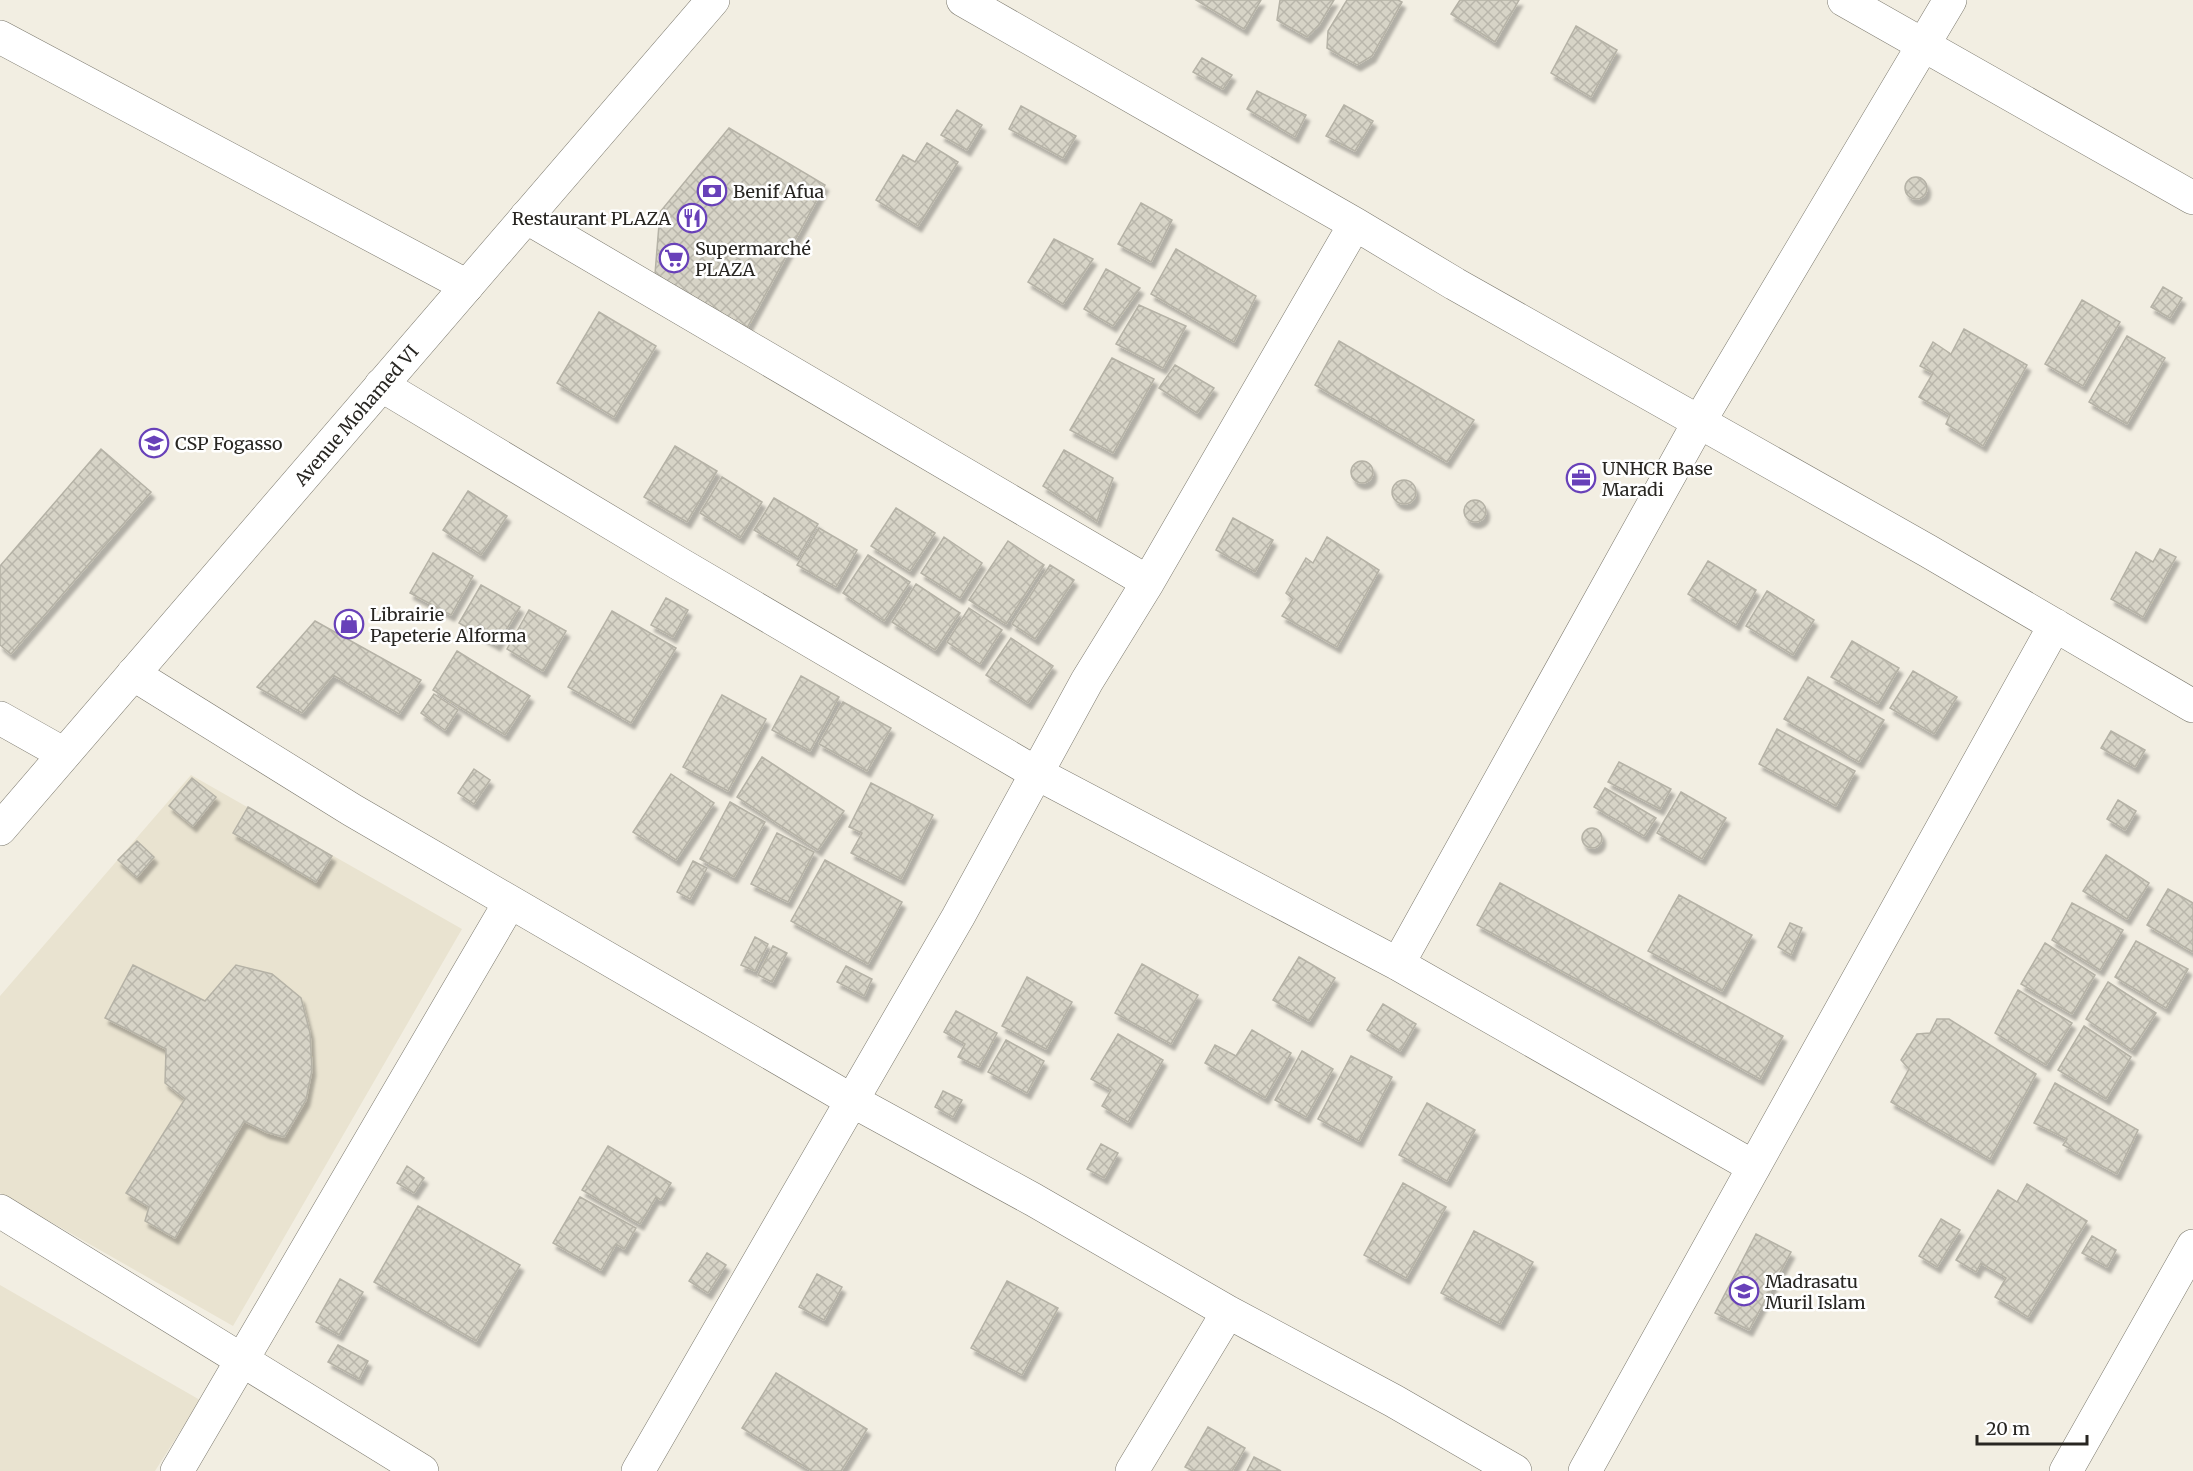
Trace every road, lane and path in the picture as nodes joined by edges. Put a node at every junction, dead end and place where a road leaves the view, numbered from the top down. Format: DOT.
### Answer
graph roads {
  1 [pos="712,0"];
  2 [pos="963,0"];
  3 [pos="1844,0"];
  4 [pos="1950,0"];
  5 [pos="0,37"];
  6 [pos="1923,46"];
  7 [pos="2193,198"];
  8 [pos="526,217"];
  9 [pos="1355,224"];
  10 [pos="467,286"];
  11 [pos="381,385"];
  12 [pos="1699,422"];
  13 [pos="1148,582"];
  14 [pos="2055,625"];
  15 [pos="133,674"];
  16 [pos="2193,706"];
  17 [pos="0,718"];
  18 [pos="64,754"];
  19 [pos="1036,773"];
  20 [pos="0,829"];
  21 [pos="510,902"];
  22 [pos="1398,964"];
  23 [pos="851,1100"];
  24 [pos="1754,1167"];
  25 [pos="0,1211"];
  26 [pos="2193,1246"];
  27 [pos="1228,1312"];
  28 [pos="243,1360"];
  29 [pos="177,1471"];
  30 [pos="422,1471"];
  31 [pos="638,1471"];
  32 [pos="1132,1471"];
  33 [pos="1515,1471"];
  34 [pos="1585,1471"];
  35 [pos="2066,1471"];
  1 -- 8 [label="street, Avenue Mohamed VI"];
  2 -- 9 [label="street"];
  3 -- 6 [label="street"];
  4 -- 6 [label="street"];
  5 -- 10 [label="street"];
  6 -- 7 [label="street"];
  6 -- 12 [label="street"];
  8 -- 10 [label="street, Avenue Mohamed VI"];
  8 -- 13 [label="street"];
  9 -- 12 [label="street"];
  9 -- 13 [label="street"];
  10 -- 11 [label="street, Avenue Mohamed VI"];
  11 -- 15 [label="street, Avenue Mohamed VI"];
  11 -- 19 [label="street"];
  12 -- 14 [label="street"];
  12 -- 22 [label="street"];
  13 -- 19 [label="street"];
  14 -- 16 [label="street"];
  14 -- 24 [label="street"];
  15 -- 18 [label="street, Avenue Mohamed VI"];
  15 -- 21 [label="street"];
  17 -- 18 [label="street"];
  18 -- 20 [label="street, Avenue Mohamed VI"];
  19 -- 22 [label="street"];
  19 -- 23 [label="street"];
  21 -- 23 [label="street"];
  21 -- 28 [label="street"];
  22 -- 24 [label="street"];
  23 -- 27 [label="street"];
  23 -- 31 [label="street"];
  24 -- 34 [label="street"];
  25 -- 28 [label="street"];
  26 -- 35 [label="street"];
  27 -- 32 [label="street"];
  27 -- 33 [label="street"];
  28 -- 29 [label="street"];
  28 -- 30 [label="street"];
}
